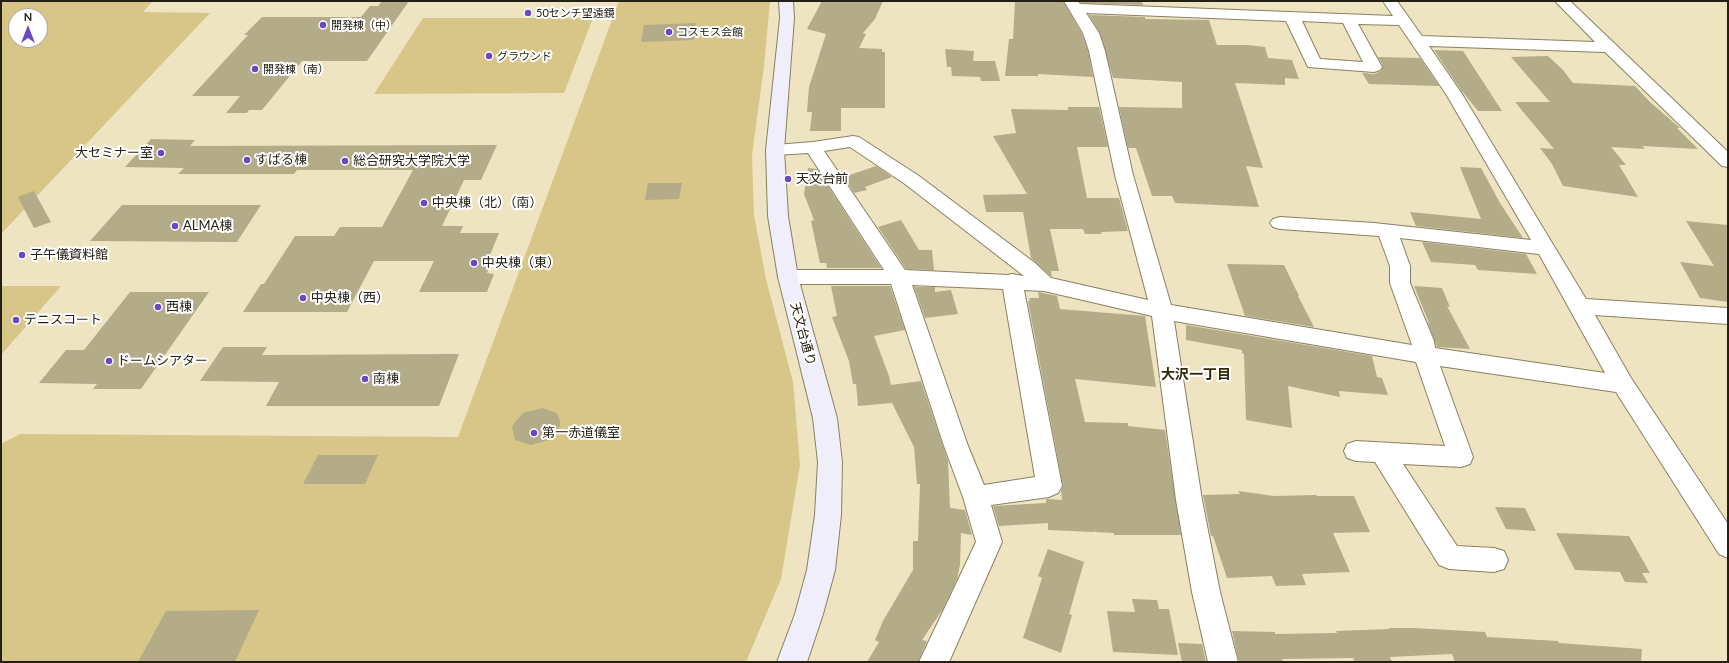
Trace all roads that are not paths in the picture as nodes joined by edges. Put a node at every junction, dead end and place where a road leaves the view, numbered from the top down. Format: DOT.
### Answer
graph roads {
  1 [pos="786,1"];
  2 [pos="1390,1"];
  3 [pos="1562,1"];
  4 [pos="1074,5"];
  5 [pos="1292,17"];
  6 [pos="1348,19"];
  7 [pos="1403,21"];
  8 [pos="1418,42"];
  9 [pos="1608,47"];
  10 [pos="813,147"];
  11 [pos="775,150"];
  12 [pos="1725,157"];
  13 [pos="1280,223"];
  14 [pos="1387,231"];
  15 [pos="1546,248"];
  16 [pos="899,277"];
  17 [pos="788,278"];
  18 [pos="1012,281"];
  19 [pos="1044,284"];
  20 [pos="1578,306"];
  21 [pos="1162,311"];
  22 [pos="1728,316"];
  23 [pos="1425,355"];
  24 [pos="1623,384"];
  25 [pos="1356,451"];
  26 [pos="1382,452"];
  27 [pos="976,497"];
  28 [pos="1719,518"];
  29 [pos="1728,546"];
  30 [pos="1494,560"];
  31 [pos="792,662"];
  32 [pos="934,662"];
  33 [pos="1223,662"];
  1 -- 11 [label="main road, 天文台通り"];
  2 -- 7 [label="street"];
  3 -- 9 [label="street"];
  4 -- 5 [label="street"];
  4 -- 21 [label="street"];
  5 -- 6 [label="street"];
  5 -- 6 [label="street"];
  6 -- 7 [label="street"];
  7 -- 8 [label="street"];
  8 -- 9 [label="street"];
  8 -- 15 [label="street"];
  9 -- 12 [label="street"];
  10 -- 11 [label="street"];
  10 -- 16 [label="street"];
  10 -- 19 [label="street"];
  11 -- 17 [label="main road, 天文台通り"];
  13 -- 14 [label="street"];
  14 -- 15 [label="street"];
  14 -- 23 [label="street"];
  15 -- 20 [label="street"];
  16 -- 17 [label="street"];
  16 -- 18 [label="street"];
  16 -- 27 [label="street"];
  17 -- 31 [label="main road, 天文台通り"];
  18 -- 19 [label="street"];
  18 -- 27 [label="street"];
  19 -- 21 [label="street"];
  20 -- 22 [label="street"];
  20 -- 24 [label="street"];
  21 -- 23 [label="street"];
  21 -- 33 [label="street"];
  23 -- 24 [label="street"];
  23 -- 26 [label="street"];
  24 -- 28 [label="street"];
  25 -- 26 [label="street"];
  26 -- 30 [label="street"];
  27 -- 32 [label="street"];
  28 -- 29 [label="street"];
}
